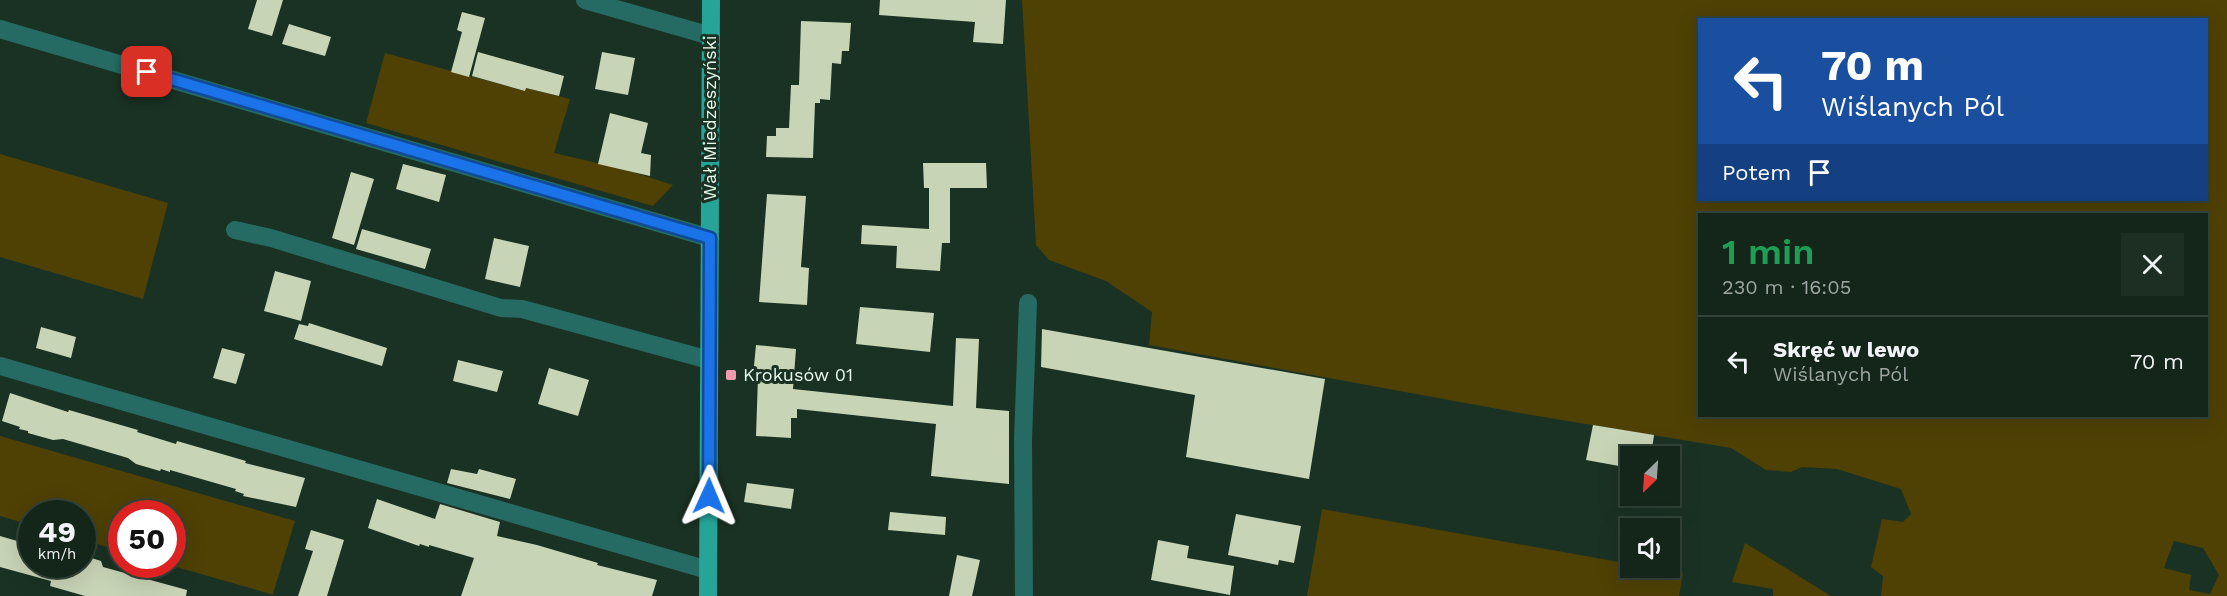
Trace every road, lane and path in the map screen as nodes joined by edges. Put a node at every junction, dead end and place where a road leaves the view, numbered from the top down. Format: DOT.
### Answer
graph roads {
  1 [pos="585,0"];
  2 [pos="711,0"];
  3 [pos="0,29"];
  4 [pos="711,36"];
  5 [pos="235,230"];
  6 [pos="710,238"];
  7 [pos="1028,303"];
  8 [pos="709,360"];
  9 [pos="0,366"];
  10 [pos="708,570"];
  11 [pos="708,596"];
  12 [pos="1024,596"];
  1 -- 4 [label="street"];
  2 -- 4 [label="main road, Wał Miedzeszyński"];
  3 -- 6 [label="street"];
  4 -- 6 [label="main road, Wał Miedzeszyński"];
  5 -- 8 [label="street"];
  6 -- 8 [label="main road, Wał Miedzeszyński"];
  7 -- 12 [label="street"];
  8 -- 10 [label="main road, Wał Miedzeszyński"];
  9 -- 10 [label="street"];
  10 -- 11 [label="main road, Wał Miedzeszyński"];
}
